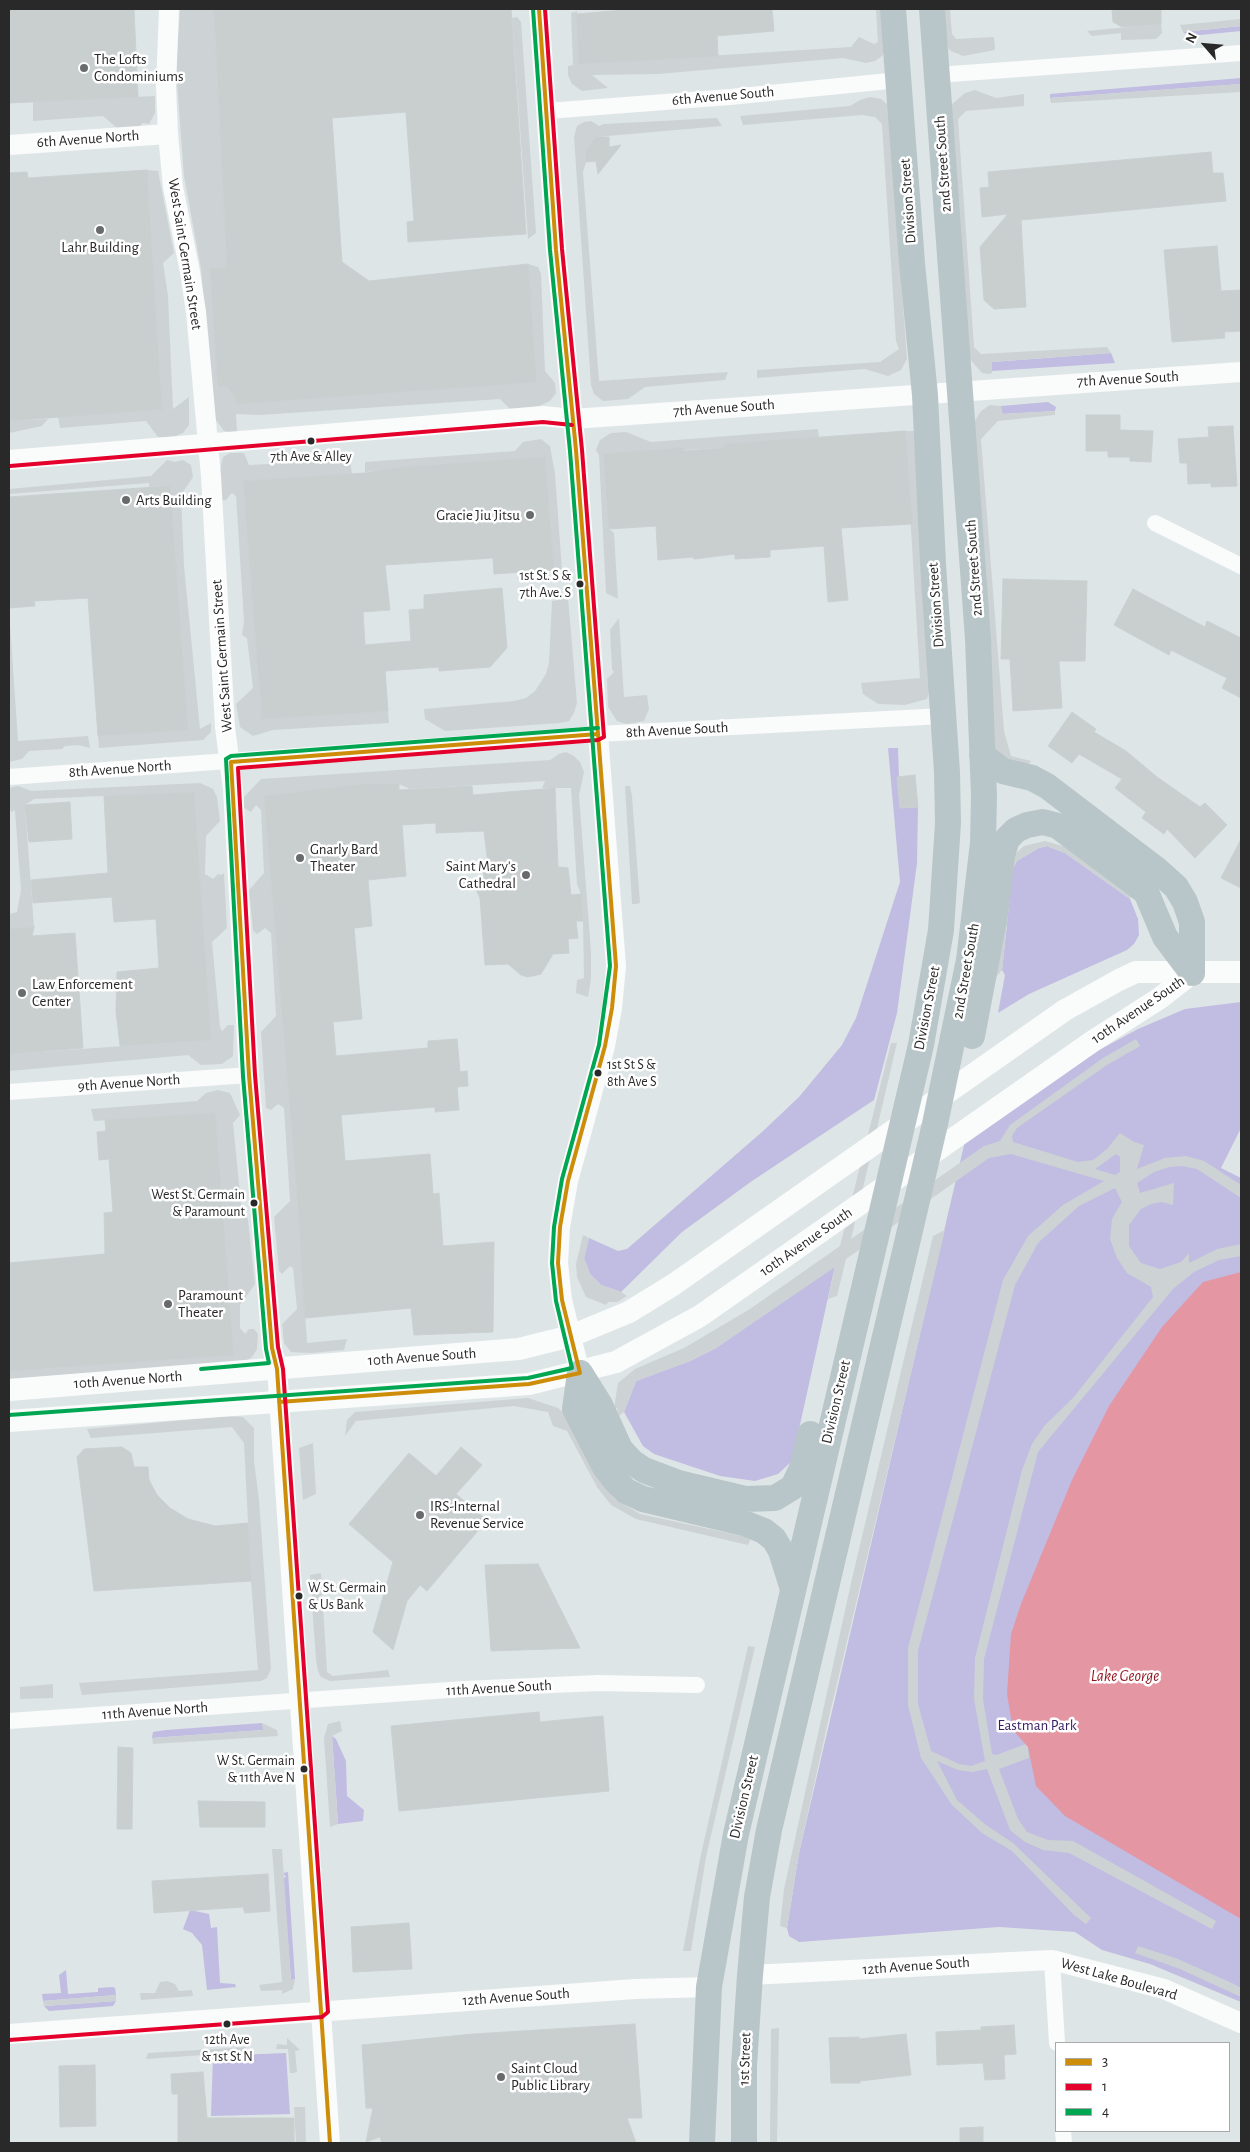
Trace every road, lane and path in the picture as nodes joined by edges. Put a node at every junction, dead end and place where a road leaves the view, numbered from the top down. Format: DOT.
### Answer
graph roads {
  1 [pos="168,9"];
  2 [pos="539,9"];
  3 [pos="893,9"];
  4 [pos="932,9"];
  5 [pos="1241,53"];
  6 [pos="937,75"];
  7 [pos="899,80"];
  8 [pos="546,111"];
  9 [pos="168,134"];
  10 [pos="9,145"];
  11 [pos="1241,372"];
  12 [pos="962,391"];
  13 [pos="925,395"];
  14 [pos="573,419"];
  15 [pos="208,445"];
  16 [pos="9,460"];
  17 [pos="1155,523"];
  18 [pos="1241,566"];
  19 [pos="944,716"];
  20 [pos="598,734"];
  21 [pos="982,755"];
  22 [pos="231,762"];
  23 [pos="9,777"];
  24 [pos="1241,972"];
  25 [pos="1192,973"];
  26 [pos="250,1075"];
  27 [pos="9,1092"];
  28 [pos="935,1124"];
  29 [pos="856,1286"];
  30 [pos="571,1336"];
  31 [pos="277,1369"];
  32 [pos="580,1373"];
  33 [pos="9,1390"];
  34 [pos="280,1402"];
  35 [pos="9,1421"];
  36 [pos="792,1588"];
  37 [pos="697,1685"];
  38 [pos="300,1700"];
  39 [pos="9,1722"];
  40 [pos="1052,1960"];
  41 [pos="750,1975"];
  42 [pos="710,1986"];
  43 [pos="322,2012"];
  44 [pos="1241,2023"];
  45 [pos="9,2034"];
  46 [pos="1057,2042"];
  47 [pos="330,2143"];
  48 [pos="702,2143"];
  49 [pos="744,2143"];
  1 -- 9 [label="street, West Saint Germain Street"];
  2 -- 8 [label="street"];
  3 -- 7 [label="highway, Division Street"];
  4 -- 6 [label="highway, 2nd Street South"];
  5 -- 6 [label="street"];
  6 -- 12 [label="highway, 2nd Street South"];
  7 -- 8 [label="street, 6th Avenue South"];
  7 -- 13 [label="highway, Division Street"];
  8 -- 14 [label="street"];
  9 -- 10 [label="street, 6th Avenue North"];
  9 -- 15 [label="street, West Saint Germain Street"];
  11 -- 12 [label="street, 7th Avenue South"];
  12 -- 13 [label="street, 7th Avenue South"];
  12 -- 21 [label="highway, 2nd Street South"];
  13 -- 14 [label="street, 7th Avenue South"];
  13 -- 19 [label="highway, Division Street"];
  14 -- 15 [label="street, 7th Avenue South"];
  14 -- 20 [label="street"];
  15 -- 16 [label="street, 7th Avenue South"];
  15 -- 22 [label="street, West Saint Germain Street"];
  17 -- 18 [label="street"];
  19 -- 20 [label="street, 8th Avenue South"];
  19 -- 29 [label="highway, Division Street"];
  20 -- 22 [label="street, 8th Avenue South"];
  20 -- 30 [label="street"];
  21 -- 25 [label="highway"];
  21 -- 28 [label="highway, 2nd Street South"];
  22 -- 23 [label="street, 8th Avenue North"];
  22 -- 26 [label="street, West Saint Germain Street"];
  24 -- 25 [label="main road"];
  25 -- 28 [label="highway"];
  25 -- 30 [label="main road, 10th Avenue South"];
  25 -- 32 [label="main road, 10th Avenue South"];
  26 -- 27 [label="street, 9th Avenue North"];
  26 -- 31 [label="street, West Saint Germain Street"];
  28 -- 41 [label="highway, Division Street"];
  29 -- 32 [label="highway"];
  29 -- 36 [label="highway, Division Street"];
  30 -- 31 [label="main road, 10th Avenue South"];
  30 -- 32 [label="street"];
  31 -- 33 [label="main road, 10th Avenue North"];
  31 -- 34 [label="street, West Saint Germain Street"];
  32 -- 34 [label="main road, 10th Avenue South"];
  32 -- 36 [label="highway"];
  34 -- 35 [label="main road"];
  34 -- 38 [label="street, West Saint Germain Street"];
  36 -- 42 [label="highway, Division Street"];
  37 -- 38 [label="street, 11th Avenue South"];
  38 -- 39 [label="street, 11th Avenue North"];
  38 -- 43 [label="street, West Saint Germain Street"];
  40 -- 41 [label="street, 12th Avenue South"];
  40 -- 44 [label="street, West Lake Boulevard"];
  40 -- 46 [label="street"];
  41 -- 49 [label="highway, 1st Street"];
  42 -- 43 [label="street, 12th Avenue South"];
  42 -- 48 [label="highway"];
  43 -- 45 [label="street, 12th Avenue South"];
  43 -- 47 [label="street, West Saint Germain Street"];
}
